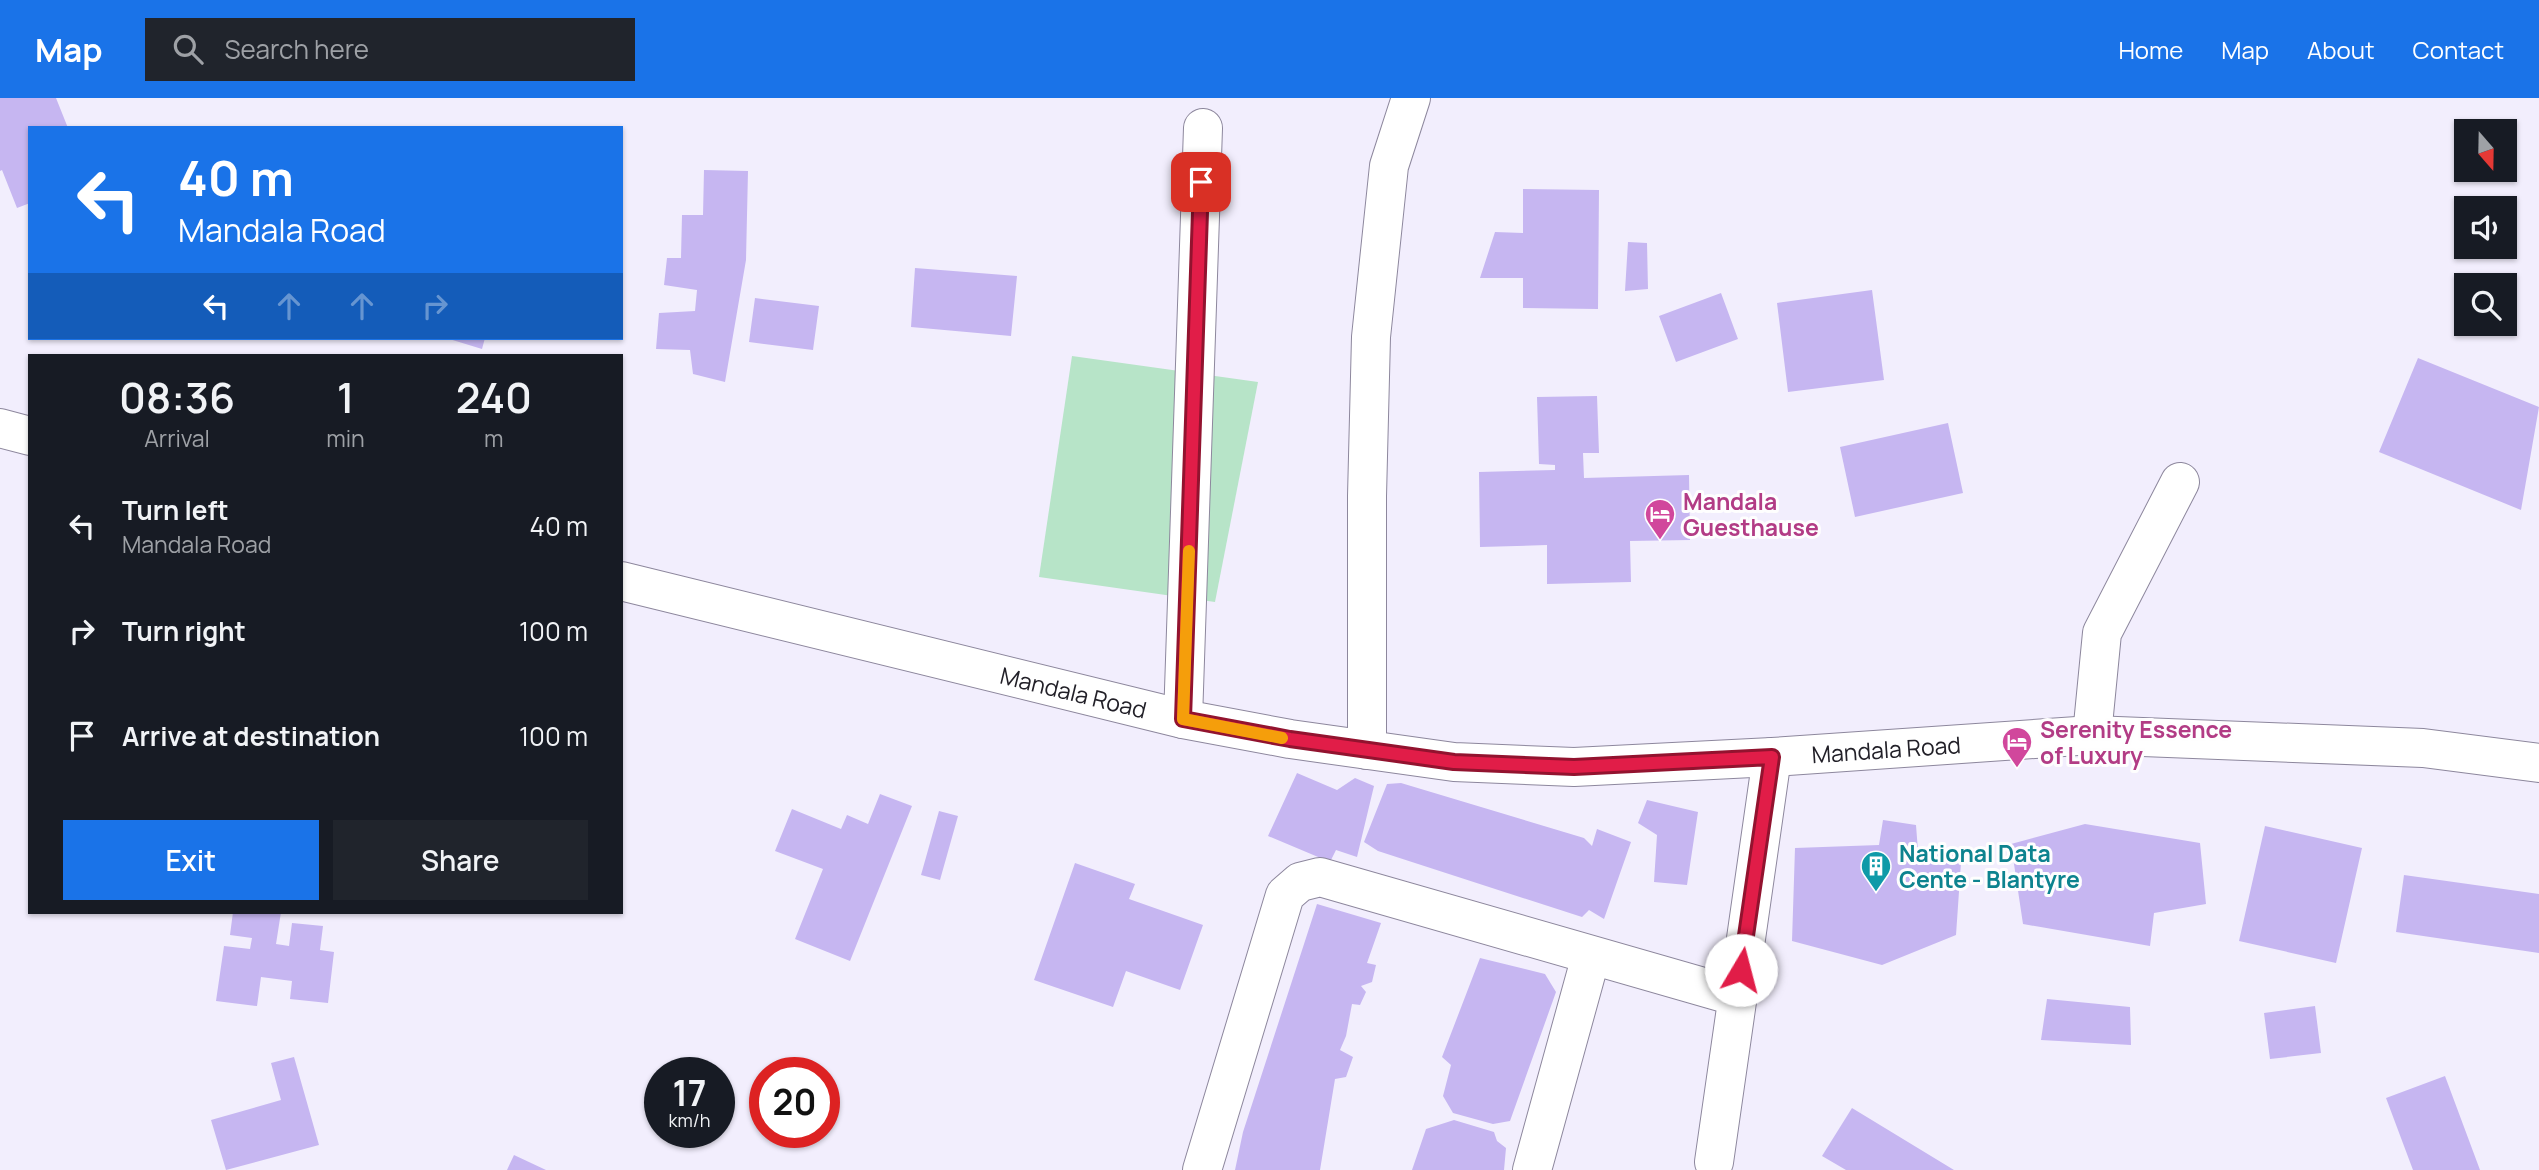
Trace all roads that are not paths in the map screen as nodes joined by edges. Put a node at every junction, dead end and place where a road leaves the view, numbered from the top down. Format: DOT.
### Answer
graph roads {
  1 [pos="1411,98"];
  2 [pos="1203,128"];
  3 [pos="0,428"];
  4 [pos="28,435"];
  5 [pos="2180,482"];
  6 [pos="623,581"];
  7 [pos="1183,719"];
  8 [pos="2092,735"];
  9 [pos="1367,750"];
  10 [pos="1772,757"];
  11 [pos="2539,763"];
  12 [pos="1591,956"];
  13 [pos="1738,997"];
  14 [pos="1714,1162"];
  15 [pos="1202,1170"];
  16 [pos="1532,1170"];
  1 -- 9 [label="street"];
  2 -- 7 [label="street"];
  3 -- 4 [label="street"];
  5 -- 8 [label="street"];
  6 -- 7 [label="street, Mandala Road"];
  7 -- 9 [label="street, Mandala Road"];
  8 -- 10 [label="street, Mandala Road"];
  8 -- 11 [label="street, Mandala Road"];
  9 -- 10 [label="street, Mandala Road"];
  10 -- 13 [label="street"];
  12 -- 13 [label="street"];
  12 -- 15 [label="street"];
  12 -- 16 [label="street"];
  13 -- 14 [label="street"];
}
